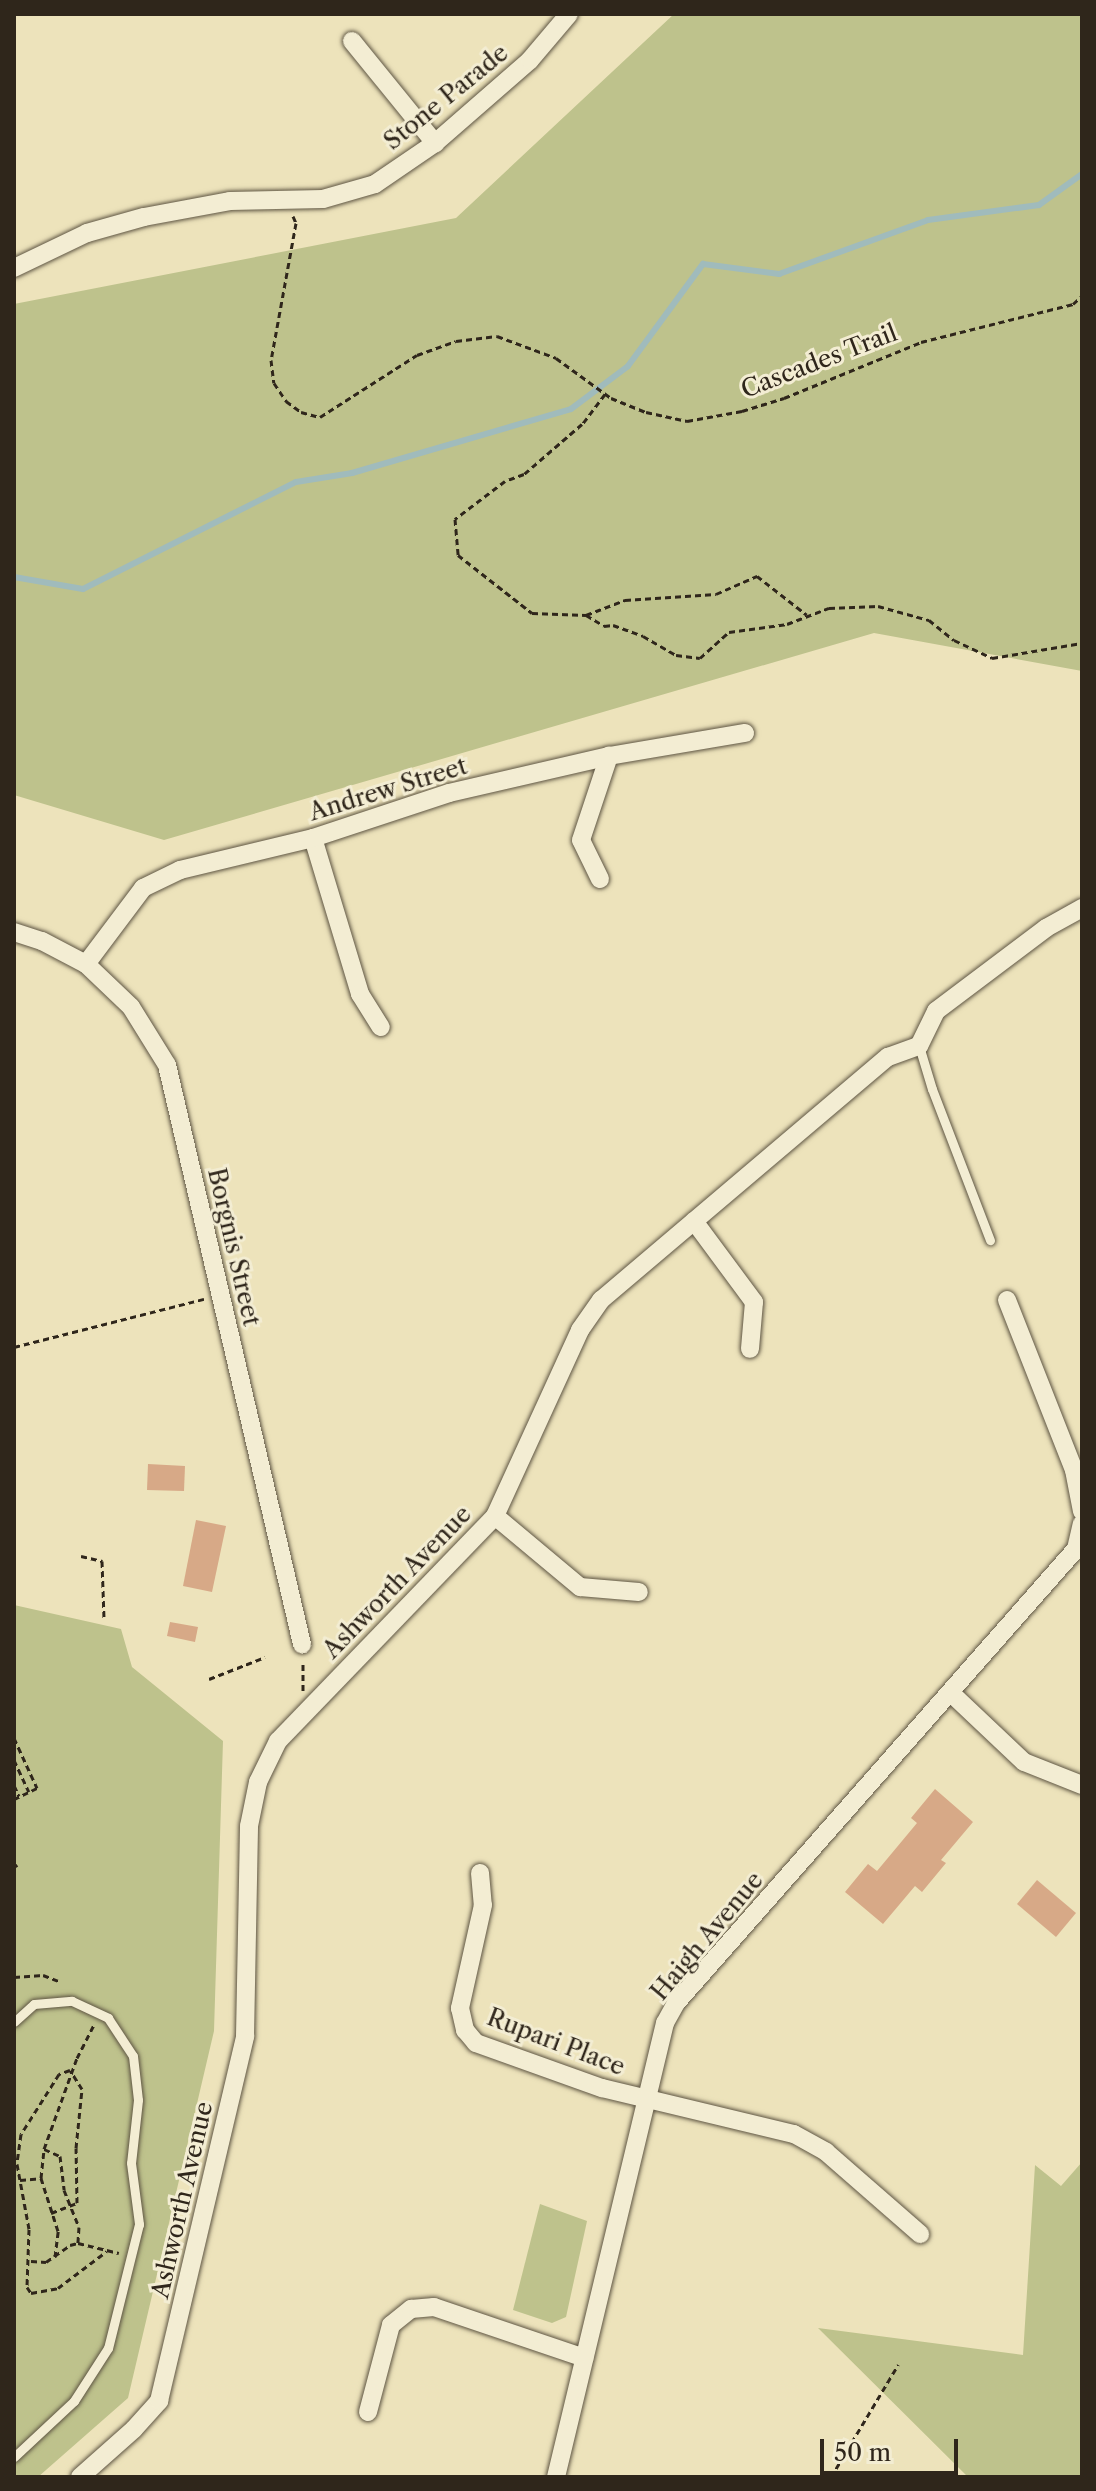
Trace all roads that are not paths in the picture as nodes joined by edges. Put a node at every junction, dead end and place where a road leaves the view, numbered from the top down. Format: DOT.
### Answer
graph roads {
  1 [pos="569,14"];
  2 [pos="352,41"];
  3 [pos="435,143"];
  4 [pos="14,268"];
  5 [pos="745,733"];
  6 [pos="609,756"];
  7 [pos="313,838"];
  8 [pos="600,879"];
  9 [pos="1082,908"];
  10 [pos="14,932"];
  11 [pos="86,964"];
  12 [pos="381,1027"];
  13 [pos="919,1046"];
  14 [pos="694,1221"];
  15 [pos="990,1240"];
  16 [pos="1007,1300"];
  17 [pos="750,1349"];
  18 [pos="1082,1511"];
  19 [pos="495,1516"];
  20 [pos="1082,1524"];
  21 [pos="639,1592"];
  22 [pos="302,1644"];
  23 [pos="952,1694"];
  24 [pos="1082,1785"];
  25 [pos="480,1873"];
  26 [pos="14,2022"];
  27 [pos="648,2099"];
  28 [pos="920,2234"];
  29 [pos="585,2358"];
  30 [pos="368,2412"];
  31 [pos="14,2457"];
  32 [pos="80,2477"];
  33 [pos="556,2477"];
  1 -- 3 [label="street, Stone Parade"];
  2 -- 3 [label="street"];
  3 -- 4 [label="street, Stone Parade"];
  5 -- 6 [label="street, Andrew Street"];
  6 -- 7 [label="street, Andrew Street"];
  6 -- 8 [label="street"];
  7 -- 11 [label="street, Andrew Street"];
  7 -- 12 [label="street"];
  9 -- 13 [label="street"];
  10 -- 11 [label="street, Borgnis Street"];
  11 -- 22 [label="street, Borgnis Street"];
  13 -- 14 [label="street, Ashworth Avenue"];
  13 -- 15 [label="lane"];
  14 -- 17 [label="street"];
  14 -- 19 [label="street, Ashworth Avenue"];
  16 -- 18 [label="street"];
  19 -- 21 [label="street"];
  19 -- 32 [label="street, Ashworth Avenue"];
  20 -- 23 [label="street, Haigh Avenue"];
  23 -- 24 [label="street"];
  23 -- 27 [label="street, Haigh Avenue"];
  25 -- 27 [label="street, Rupari Place"];
  26 -- 31 [label="lane"];
  27 -- 28 [label="street, Rupari Place"];
  27 -- 29 [label="street, Haigh Avenue"];
  29 -- 30 [label="street"];
  29 -- 33 [label="street, Haigh Avenue"];
}
